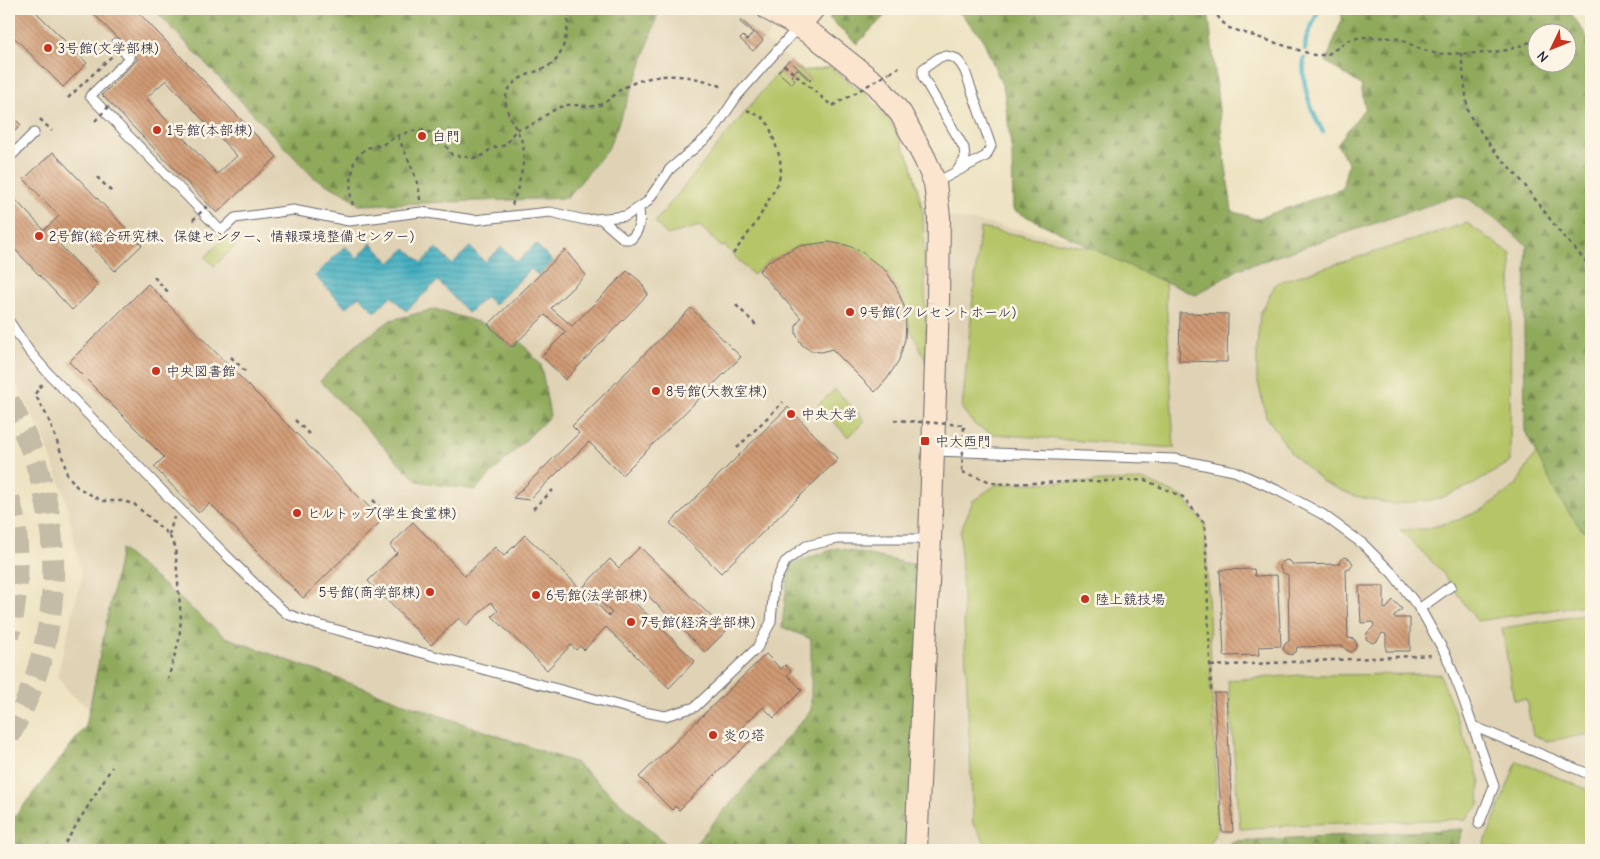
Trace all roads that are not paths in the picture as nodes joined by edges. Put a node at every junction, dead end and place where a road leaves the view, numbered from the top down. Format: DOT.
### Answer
graph roads {
  1 [pos="768,9"];
  2 [pos="806,17"];
  3 [pos="113,46"];
  4 [pos="34,134"];
  5 [pos="9,158"];
  6 [pos="958,171"];
  7 [pos="935,183"];
  8 [pos="639,208"];
  9 [pos="602,219"];
  10 [pos="9,321"];
  11 [pos="934,451"];
  12 [pos="930,539"];
  13 [pos="1451,586"];
  14 [pos="1419,609"];
  15 [pos="1474,726"];
  16 [pos="1591,774"];
  17 [pos="1479,824"];
  18 [pos="916,850"];
  1 -- 2 [label="street"];
  2 -- 7 [label="street"];
  2 -- 8 [label="lane"];
  3 -- 9 [label="lane"];
  4 -- 5 [label="lane"];
  6 -- 6 [label="lane"];
  6 -- 7 [label="lane"];
  7 -- 11 [label="street"];
  8 -- 9 [label="lane"];
  8 -- 9 [label="lane"];
  10 -- 12 [label="lane"];
  11 -- 12 [label="street"];
  11 -- 14 [label="lane"];
  12 -- 18 [label="street"];
  13 -- 14 [label="lane"];
  14 -- 15 [label="lane"];
  15 -- 16 [label="lane"];
  15 -- 17 [label="lane"];
}
